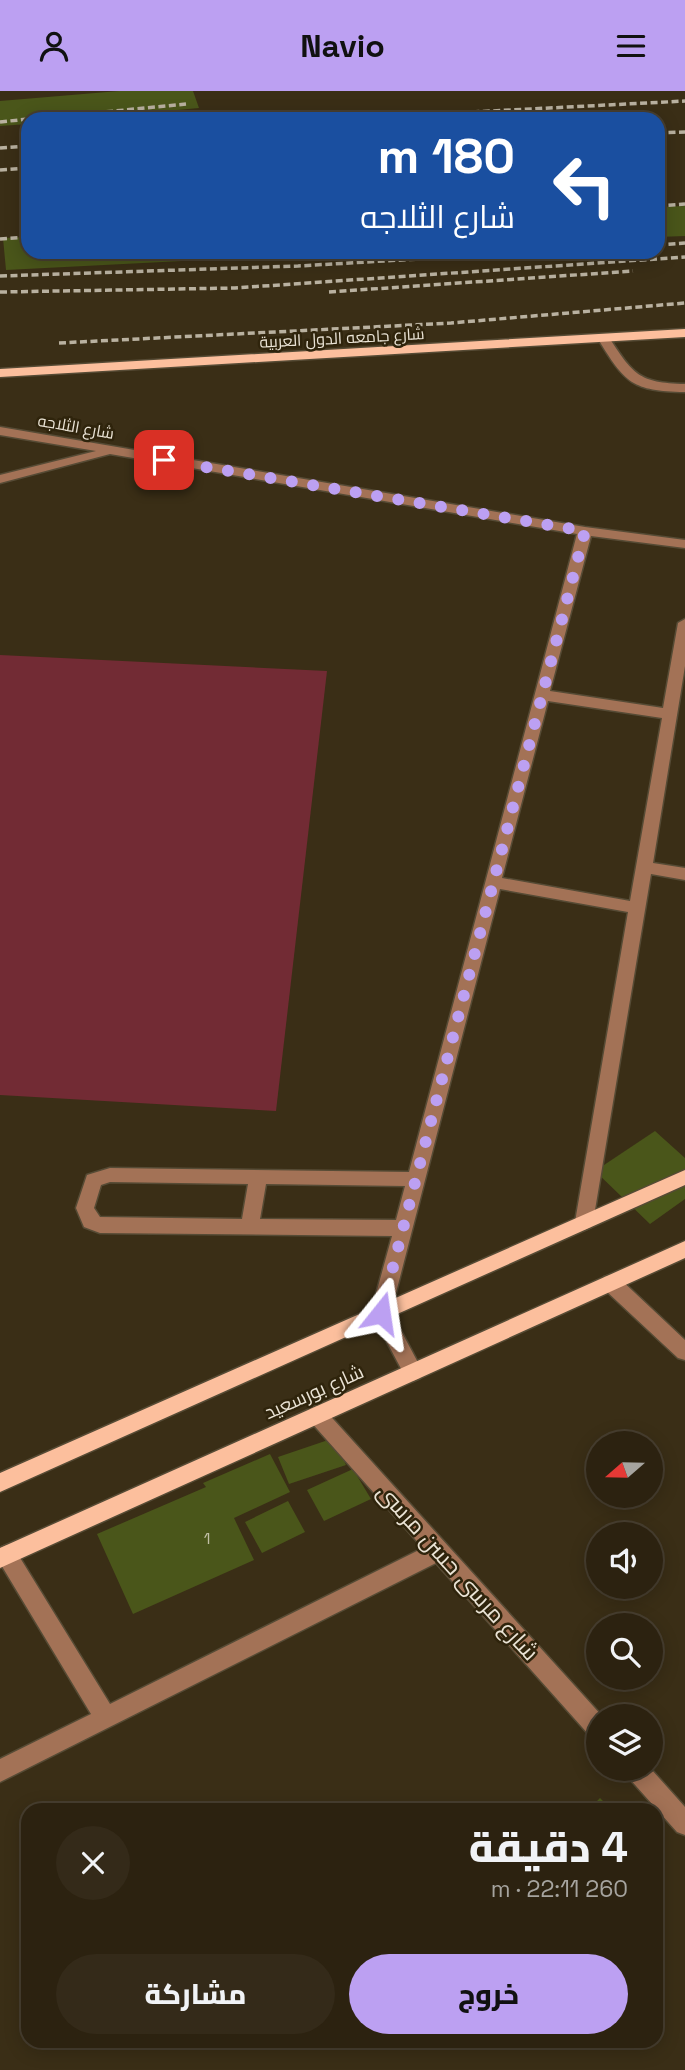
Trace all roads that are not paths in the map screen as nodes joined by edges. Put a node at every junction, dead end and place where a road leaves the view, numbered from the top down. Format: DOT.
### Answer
graph roads {
  1 [pos="685,333"];
  2 [pos="604,339"];
  3 [pos="0,373"];
  4 [pos="685,387"];
  5 [pos="0,431"];
  6 [pos="111,451"];
  7 [pos="0,479"];
  8 [pos="585,531"];
  9 [pos="685,544"];
  10 [pos="685,623"];
  11 [pos="543,695"];
  12 [pos="670,714"];
  13 [pos="644,867"];
  14 [pos="685,874"];
  15 [pos="495,882"];
  16 [pos="637,908"];
  17 [pos="258,1177"];
  18 [pos="685,1177"];
  19 [pos="416,1179"];
  20 [pos="584,1222"];
  21 [pos="250,1226"];
  22 [pos="403,1228"];
  23 [pos="685,1249"];
  24 [pos="611,1283"];
  25 [pos="381,1313"];
  26 [pos="685,1352"];
  27 [pos="413,1372"];
  28 [pos="317,1415"];
  29 [pos="0,1483"];
  30 [pos="439,1552"];
  31 [pos="3,1556"];
  32 [pos="586,1715"];
  33 [pos="106,1718"];
  34 [pos="0,1771"];
  35 [pos="647,1781"];
  36 [pos="685,1824"];
  1 -- 2 [label="main road, شارع جامعه الدول العربية"];
  2 -- 3 [label="main road, شارع جامعه الدول العربية"];
  2 -- 4 [label="street"];
  5 -- 6 [label="street, شارع الثلاجه"];
  6 -- 7 [label="street"];
  6 -- 8 [label="street, شارع الثلاجه"];
  8 -- 9 [label="street, شارع الثلاجه"];
  8 -- 11 [label="street"];
  10 -- 12 [label="street"];
  11 -- 12 [label="street"];
  11 -- 15 [label="street"];
  12 -- 13 [label="street"];
  13 -- 14 [label="street"];
  13 -- 16 [label="street"];
  15 -- 16 [label="street"];
  15 -- 19 [label="street"];
  16 -- 20 [label="street"];
  17 -- 19 [label="street"];
  17 -- 21 [label="street"];
  17 -- 21 [label="street"];
  18 -- 20 [label="main road"];
  19 -- 22 [label="street"];
  20 -- 25 [label="main road"];
  21 -- 22 [label="street"];
  22 -- 25 [label="street"];
  23 -- 24 [label="main road, شارع بورسعيد"];
  24 -- 26 [label="street"];
  24 -- 27 [label="main road, شارع بورسعيد"];
  25 -- 27 [label="street"];
  25 -- 29 [label="main road"];
  27 -- 28 [label="main road, شارع بورسعيد"];
  28 -- 30 [label="street, شارع مرسى حسن مرسى"];
  28 -- 31 [label="main road, شارع بورسعيد"];
  30 -- 32 [label="street, شارع مرسى حسن مرسى"];
  30 -- 33 [label="street"];
  31 -- 33 [label="street"];
  33 -- 34 [label="street"];
  35 -- 36 [label="street"];
}
